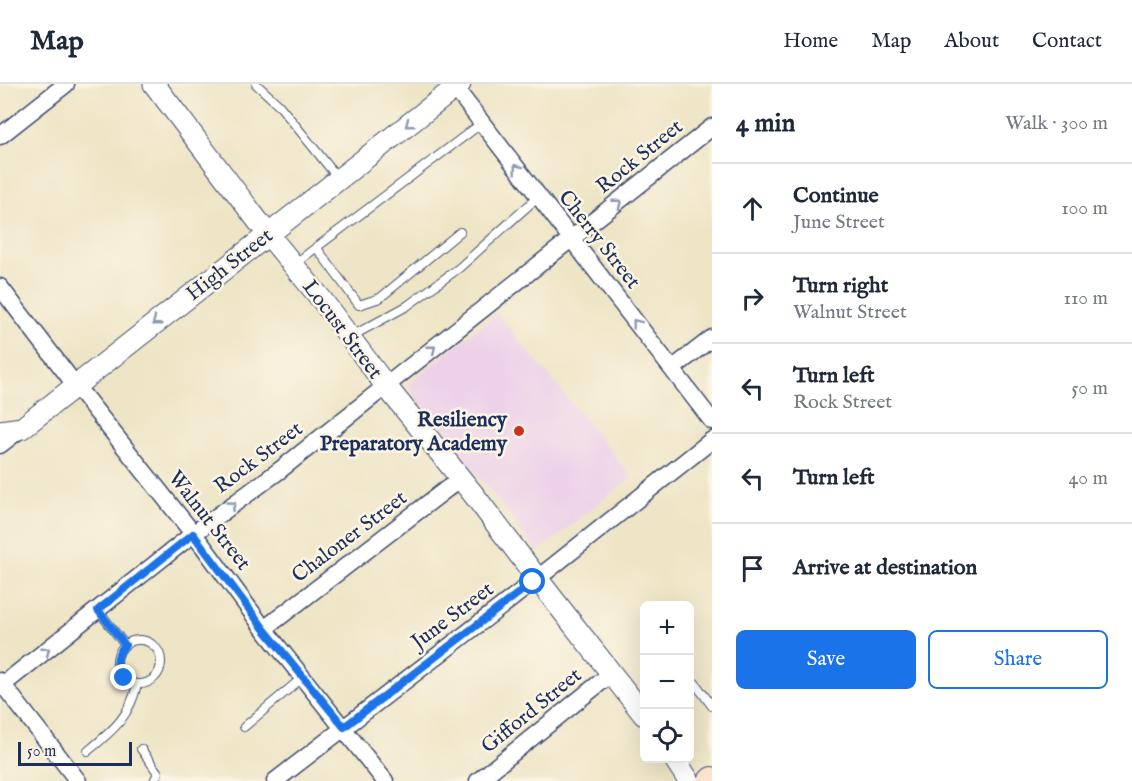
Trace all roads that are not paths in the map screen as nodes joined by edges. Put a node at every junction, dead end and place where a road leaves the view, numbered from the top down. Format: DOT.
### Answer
graph roads {
  1 [pos="66,84"];
  2 [pos="154,84"];
  3 [pos="256,84"];
  4 [pos="456,85"];
  5 [pos="482,123"];
  6 [pos="712,127"];
  7 [pos="0,136"];
  8 [pos="338,178"];
  9 [pos="539,196"];
  10 [pos="460,232"];
  11 [pos="267,233"];
  12 [pos="571,239"];
  13 [pos="316,247"];
  14 [pos="293,265"];
  15 [pos="0,286"];
  16 [pos="350,337"];
  17 [pos="712,338"];
  18 [pos="672,369"];
  19 [pos="75,386"];
  20 [pos="386,386"];
  21 [pos="711,418"];
  22 [pos="22,428"];
  23 [pos="0,431"];
  24 [pos="712,440"];
  25 [pos="0,445"];
  26 [pos="461,478"];
  27 [pos="193,534"];
  28 [pos="537,578"];
  29 [pos="98,610"];
  30 [pos="264,629"];
  31 [pos="125,645"];
  32 [pos="612,674"];
  33 [pos="303,677"];
  34 [pos="1,684"];
  35 [pos="137,684"];
  36 [pos="694,684"];
  37 [pos="712,706"];
  38 [pos="640,709"];
  39 [pos="244,727"];
  40 [pos="344,727"];
  41 [pos="141,749"];
  42 [pos="88,751"];
  43 [pos="677,763"];
  44 [pos="78,781"];
  45 [pos="154,781"];
  46 [pos="275,781"];
  47 [pos="386,781"];
  48 [pos="477,781"];
  49 [pos="689,781"];
  1 -- 7 [label="street"];
  2 -- 11 [label="street, Locust Street"];
  3 -- 8 [label="lane"];
  4 -- 5 [label="street, Cherry Street"];
  4 -- 8 [label="street, High Street, one-way"];
  9 -- 5 [label="street, Cherry Street, one-way"];
  5 -- 13 [label="lane"];
  12 -- 6 [label="street, Rock Street, one-way"];
  8 -- 11 [label="street, High Street"];
  9 -- 12 [label="street, Cherry Street"];
  9 -- 16 [label="lane"];
  10 -- 13 [label="lane"];
  11 -- 14 [label="street, Locust Street"];
  11 -- 19 [label="street, High Street, one-way"];
  18 -- 12 [label="street, Cherry Street, one-way"];
  20 -- 12 [label="street, Rock Street, one-way"];
  13 -- 14 [label="lane"];
  14 -- 16 [label="street, Locust Street"];
  15 -- 19 [label="street, Walnut Street"];
  16 -- 20 [label="street, Locust Street"];
  17 -- 18 [label="street"];
  18 -- 21 [label="street, Cherry Street"];
  19 -- 22 [label="street, High Street"];
  19 -- 27 [label="street, Walnut Street"];
  20 -- 26 [label="street, Locust Street"];
  27 -- 20 [label="street, Rock Street, one-way"];
  22 -- 23 [label="street"];
  22 -- 25 [label="street, High Street"];
  24 -- 28 [label="street, June Street"];
  26 -- 28 [label="street, Locust Street"];
  26 -- 30 [label="street, Chaloner Street"];
  27 -- 29 [label="street, Rock Street"];
  27 -- 30 [label="street, Walnut Street"];
  28 -- 32 [label="street, Locust Street"];
  28 -- 40 [label="street, June Street"];
  29 -- 31 [label="lane"];
  34 -- 29 [label="street, Rock Street, one-way"];
  30 -- 33 [label="street, Walnut Street"];
  31 -- 35 [label="lane"];
  31 -- 35 [label="lane"];
  32 -- 38 [label="street, Locust Street"];
  32 -- 48 [label="street, Gifford Street"];
  33 -- 39 [label="lane"];
  33 -- 40 [label="street, Walnut Street"];
  34 -- 44 [label="street"];
  35 -- 42 [label="lane"];
  36 -- 37 [label="lane"];
  40 -- 46 [label="street, June Street"];
  40 -- 47 [label="street, Walnut Street"];
  41 -- 45 [label="lane"];
  43 -- 49 [label="street"];
}
